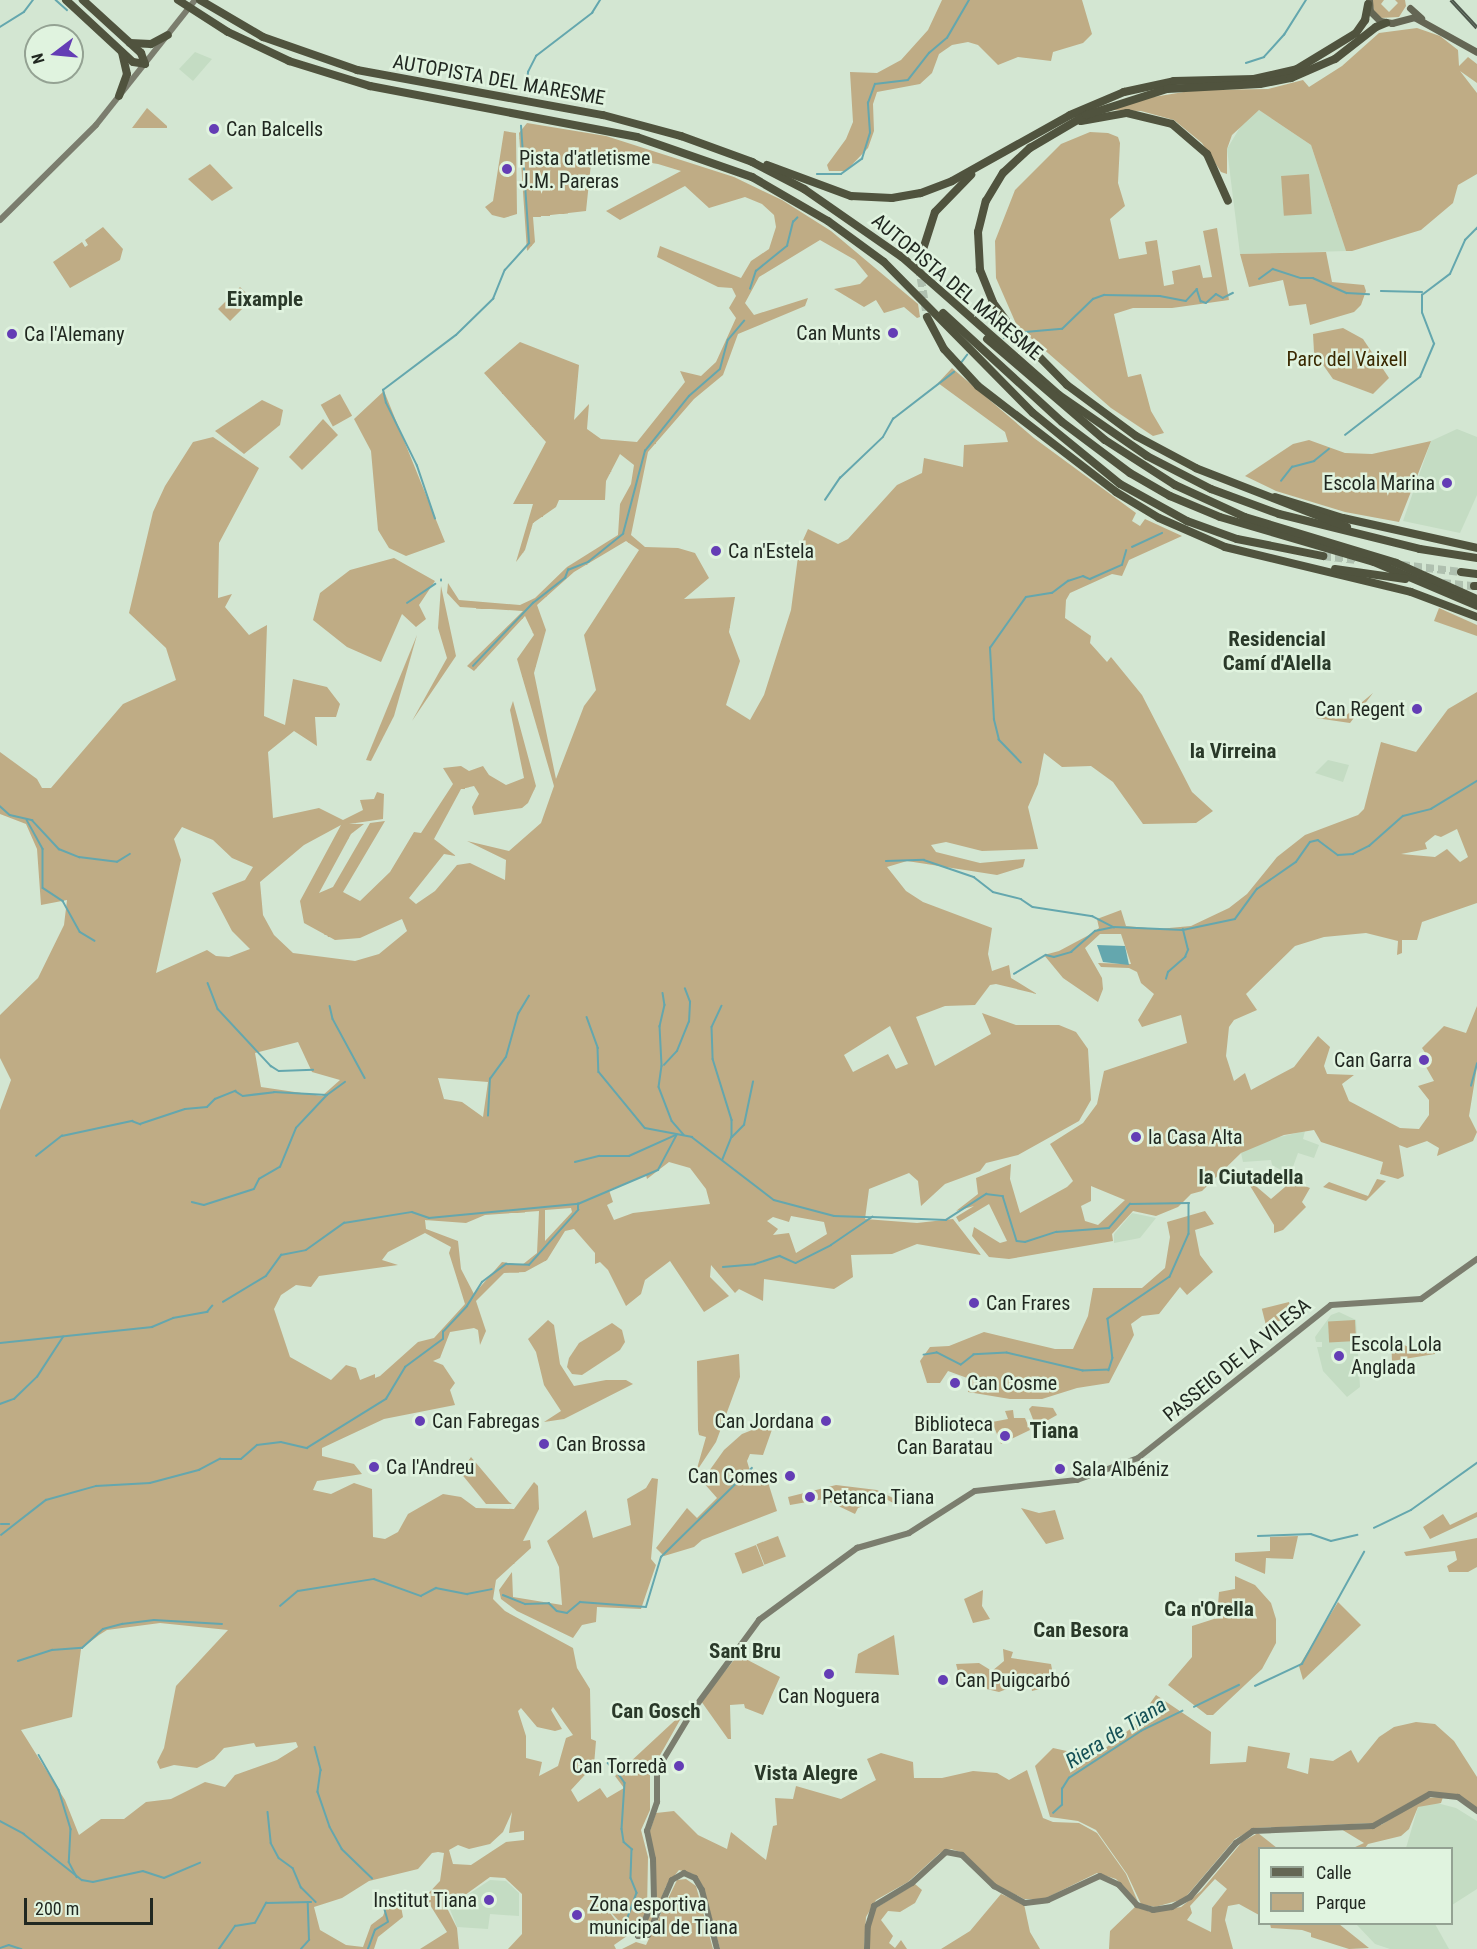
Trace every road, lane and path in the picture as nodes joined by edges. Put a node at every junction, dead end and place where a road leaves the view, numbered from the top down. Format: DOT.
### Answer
graph roads {
  1 [pos="66,0"];
  2 [pos="73,0"];
  3 [pos="84,0"];
  4 [pos="178,0"];
  5 [pos="195,0"];
  6 [pos="200,0"];
  7 [pos="1369,2"];
  8 [pos="1410,4"];
  9 [pos="80,9"];
  10 [pos="1403,19"];
  11 [pos="1386,23"];
  12 [pos="1427,23"];
  13 [pos="168,35"];
  14 [pos="128,42"];
  15 [pos="121,49"];
  16 [pos="1477,52"];
  17 [pos="145,64"];
  18 [pos="119,96"];
  19 [pos="1065,126"];
  20 [pos="752,162"];
  21 [pos="988,162"];
  22 [pos="1228,201"];
  23 [pos="0,220"];
  24 [pos="880,241"];
  25 [pos="919,262"];
  26 [pos="902,279"];
  27 [pos="927,317"];
  28 [pos="1083,457"];
  29 [pos="1209,474"];
  30 [pos="1116,492"];
  31 [pos="1477,548"];
  32 [pos="1420,549"];
  33 [pos="1323,556"];
  34 [pos="1477,558"];
  35 [pos="1298,564"];
  36 [pos="1461,572"];
  37 [pos="1477,574"];
  38 [pos="1405,579"];
  39 [pos="1477,600"];
  40 [pos="1477,606"];
  41 [pos="1477,617"];
  42 [pos="1477,1259"];
  43 [pos="1477,1811"];
  44 [pos="717,1949"];
  45 [pos="867,1949"];
  1 -- 9 [label="highway"];
  2 -- 9 [label="highway"];
  3 -- 14 [label="highway"];
  4 -- 26 [label="highway, AUTOPISTA DEL MARESME, bridge"];
  5 -- 13 [label="street"];
  6 -- 20 [label="highway, AUTOPISTA DEL MARESME"];
  7 -- 11 [label="main road"];
  7 -- 21 [label="highway"];
  8 -- 10 [label="main road"];
  8 -- 12 [label="main road"];
  9 -- 15 [label="highway"];
  10 -- 11 [label="main road"];
  10 -- 12 [label="main road"];
  11 -- 19 [label="highway"];
  12 -- 16 [label="main road"];
  13 -- 14 [label="highway"];
  13 -- 17 [label="street"];
  14 -- 17 [label="highway"];
  15 -- 17 [label="highway"];
  15 -- 18 [label="highway"];
  17 -- 18 [label="street"];
  18 -- 23 [label="street"];
  19 -- 22 [label="highway"];
  19 -- 29 [label="highway"];
  20 -- 21 [label="highway"];
  20 -- 24 [label="highway, AUTOPISTA DEL MARESME"];
  21 -- 25 [label="highway"];
  24 -- 32 [label="highway, AUTOPISTA DEL MARESME"];
  24 -- 39 [label="highway"];
  26 -- 28 [label="highway, AUTOPISTA DEL MARESME"];
  26 -- 40 [label="highway"];
  27 -- 30 [label="highway"];
  28 -- 30 [label="highway"];
  28 -- 33 [label="highway, AUTOPISTA DEL MARESME"];
  29 -- 31 [label="highway"];
  29 -- 32 [label="highway"];
  30 -- 35 [label="highway"];
  32 -- 34 [label="highway, AUTOPISTA DEL MARESME"];
  35 -- 38 [label="highway"];
  35 -- 41 [label="highway"];
  36 -- 37 [label="highway"];
  42 -- 44 [label="street, PASSEIG DE LA VILESA"];
  43 -- 45 [label="street"];
}
